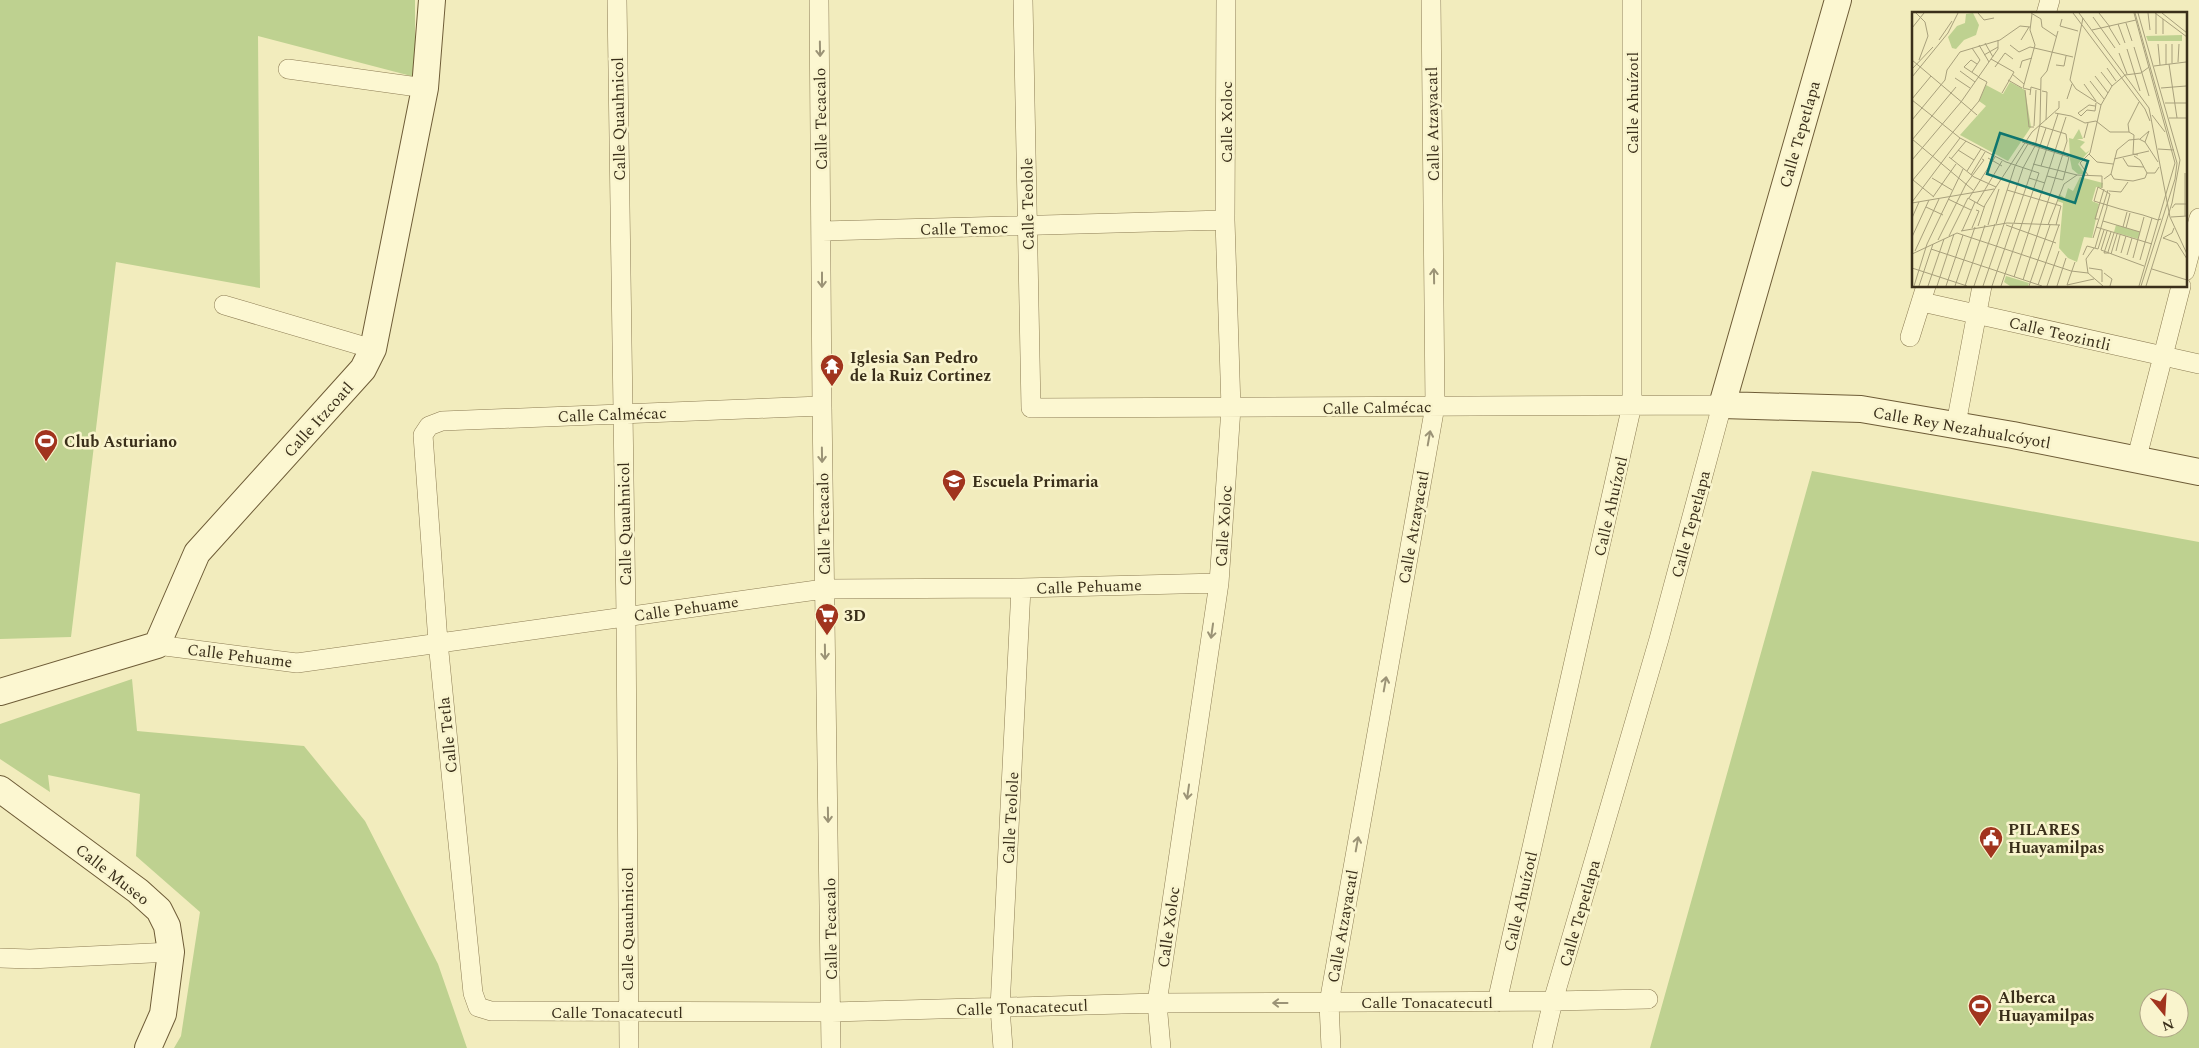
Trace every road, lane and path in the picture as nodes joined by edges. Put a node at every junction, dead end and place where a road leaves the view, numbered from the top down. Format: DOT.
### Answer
graph roads {
  1 [pos="432,0"];
  2 [pos="617,0"];
  3 [pos="819,0"];
  4 [pos="1023,0"];
  5 [pos="1226,0"];
  6 [pos="1431,0"];
  7 [pos="1632,0"];
  8 [pos="1838,0"];
  9 [pos="288,69"];
  10 [pos="425,88"];
  11 [pos="2199,218"];
  12 [pos="1226,220"];
  13 [pos="1028,227"];
  14 [pos="822,231"];
  15 [pos="2186,267"];
  16 [pos="1982,288"];
  17 [pos="2181,288"];
  18 [pos="1924,294"];
  19 [pos="224,305"];
  20 [pos="1977,314"];
  21 [pos="1910,337"];
  22 [pos="373,348"];
  23 [pos="2164,356"];
  24 [pos="2199,364"];
  25 [pos="1632,405"];
  26 [pos="1722,405"];
  27 [pos="822,406"];
  28 [pos="1435,406"];
  29 [pos="1031,408"];
  30 [pos="1231,408"];
  31 [pos="621,414"];
  32 [pos="1956,424"];
  33 [pos="422,449"];
  34 [pos="2136,460"];
  35 [pos="2199,472"];
  36 [pos="1219,583"];
  37 [pos="1021,588"];
  38 [pos="824,589"];
  39 [pos="626,617"];
  40 [pos="438,642"];
  41 [pos="156,645"];
  42 [pos="0,692"];
  43 [pos="0,788"];
  44 [pos="172,952"];
  45 [pos="0,958"];
  46 [pos="1648,999"];
  47 [pos="1497,1002"];
  48 [pos="1553,1002"];
  49 [pos="1157,1003"];
  50 [pos="1329,1003"];
  51 [pos="1000,1008"];
  52 [pos="491,1011"];
  53 [pos="832,1012"];
  54 [pos="628,1013"];
  55 [pos="148,1048"];
  56 [pos="629,1048"];
  57 [pos="831,1048"];
  58 [pos="1003,1048"];
  59 [pos="1161,1048"];
  60 [pos="1331,1048"];
  61 [pos="1542,1048"];
  1 -- 10 [label="street, Calle Itzcoatl"];
  2 -- 31 [label="street, Calle Quauhnicol"];
  3 -- 14 [label="street, Calle Tecacalo, one-way"];
  4 -- 13 [label="street, Calle Teolole"];
  5 -- 12 [label="street, Calle Xoloc"];
  28 -- 6 [label="street, Calle Atzayacatl, one-way"];
  7 -- 25 [label="street, Calle Ahuízotl"];
  8 -- 26 [label="street, Calle Tepetlapa"];
  9 -- 10 [label="street"];
  10 -- 22 [label="street, Calle Itzcoatl"];
  11 -- 15 [label="street"];
  12 -- 13 [label="street, Calle Temoc"];
  12 -- 30 [label="street, Calle Xoloc"];
  13 -- 14 [label="street, Calle Temoc"];
  13 -- 29 [label="street, Calle Teolole"];
  14 -- 27 [label="street, Calle Tecacalo, one-way"];
  16 -- 20 [label="street"];
  17 -- 23 [label="street"];
  18 -- 20 [label="street, Calle Teozintli"];
  18 -- 21 [label="street"];
  19 -- 22 [label="street"];
  20 -- 23 [label="street, Calle Teozintli"];
  20 -- 32 [label="street"];
  22 -- 41 [label="street, Calle Itzcoatl"];
  23 -- 24 [label="street, Calle Teozintli"];
  23 -- 34 [label="street"];
  25 -- 26 [label="street, Calle Calmécac"];
  25 -- 28 [label="street, Calle Calmécac"];
  25 -- 47 [label="street, Calle Ahuízotl"];
  26 -- 32 [label="street, Calle Rey Nezahualcóyotl"];
  26 -- 48 [label="street, Calle Tepetlapa"];
  27 -- 31 [label="street, Calle Calmécac"];
  27 -- 38 [label="street, Calle Tecacalo, one-way"];
  28 -- 30 [label="street, Calle Calmécac"];
  50 -- 28 [label="street, Calle Atzayacatl, one-way"];
  29 -- 30 [label="street, Calle Calmécac"];
  30 -- 36 [label="street, Calle Xoloc"];
  31 -- 33 [label="street, Calle Calmécac"];
  31 -- 39 [label="street, Calle Quauhnicol"];
  32 -- 34 [label="street, Calle Rey Nezahualcóyotl"];
  33 -- 40 [label="street, Calle Tetla"];
  34 -- 35 [label="street, Calle Rey Nezahualcóyotl"];
  36 -- 37 [label="street, Calle Pehuame"];
  36 -- 49 [label="street, Calle Xoloc, one-way"];
  37 -- 38 [label="street, Calle Pehuame"];
  37 -- 51 [label="street, Calle Teolole"];
  38 -- 39 [label="street, Calle Pehuame"];
  38 -- 53 [label="street, Calle Tecacalo, one-way"];
  39 -- 40 [label="street, Calle Pehuame"];
  39 -- 54 [label="street, Calle Quauhnicol"];
  40 -- 41 [label="street, Calle Pehuame"];
  40 -- 52 [label="street, Calle Tetla"];
  41 -- 42 [label="street"];
  43 -- 44 [label="street, Calle Museo"];
  44 -- 45 [label="street"];
  44 -- 55 [label="street, Calle Museo"];
  46 -- 48 [label="street, Calle Tonacatecutl"];
  47 -- 48 [label="street, Calle Tonacatecutl"];
  47 -- 50 [label="street, Calle Tonacatecutl"];
  48 -- 61 [label="street, Calle Tepetlapa"];
  50 -- 49 [label="street, Calle Tonacatecutl, one-way"];
  49 -- 51 [label="street, Calle Tonacatecutl"];
  49 -- 59 [label="street, Calle Xoloc"];
  50 -- 60 [label="street, Calle Atzayacatl"];
  51 -- 53 [label="street, Calle Tonacatecutl"];
  51 -- 58 [label="street, Calle Teolole"];
  52 -- 54 [label="street, Calle Tonacatecutl"];
  53 -- 54 [label="street, Calle Tonacatecutl"];
  53 -- 57 [label="street, Calle Tecacalo"];
  54 -- 56 [label="street, Calle Quauhnicol"];
}
